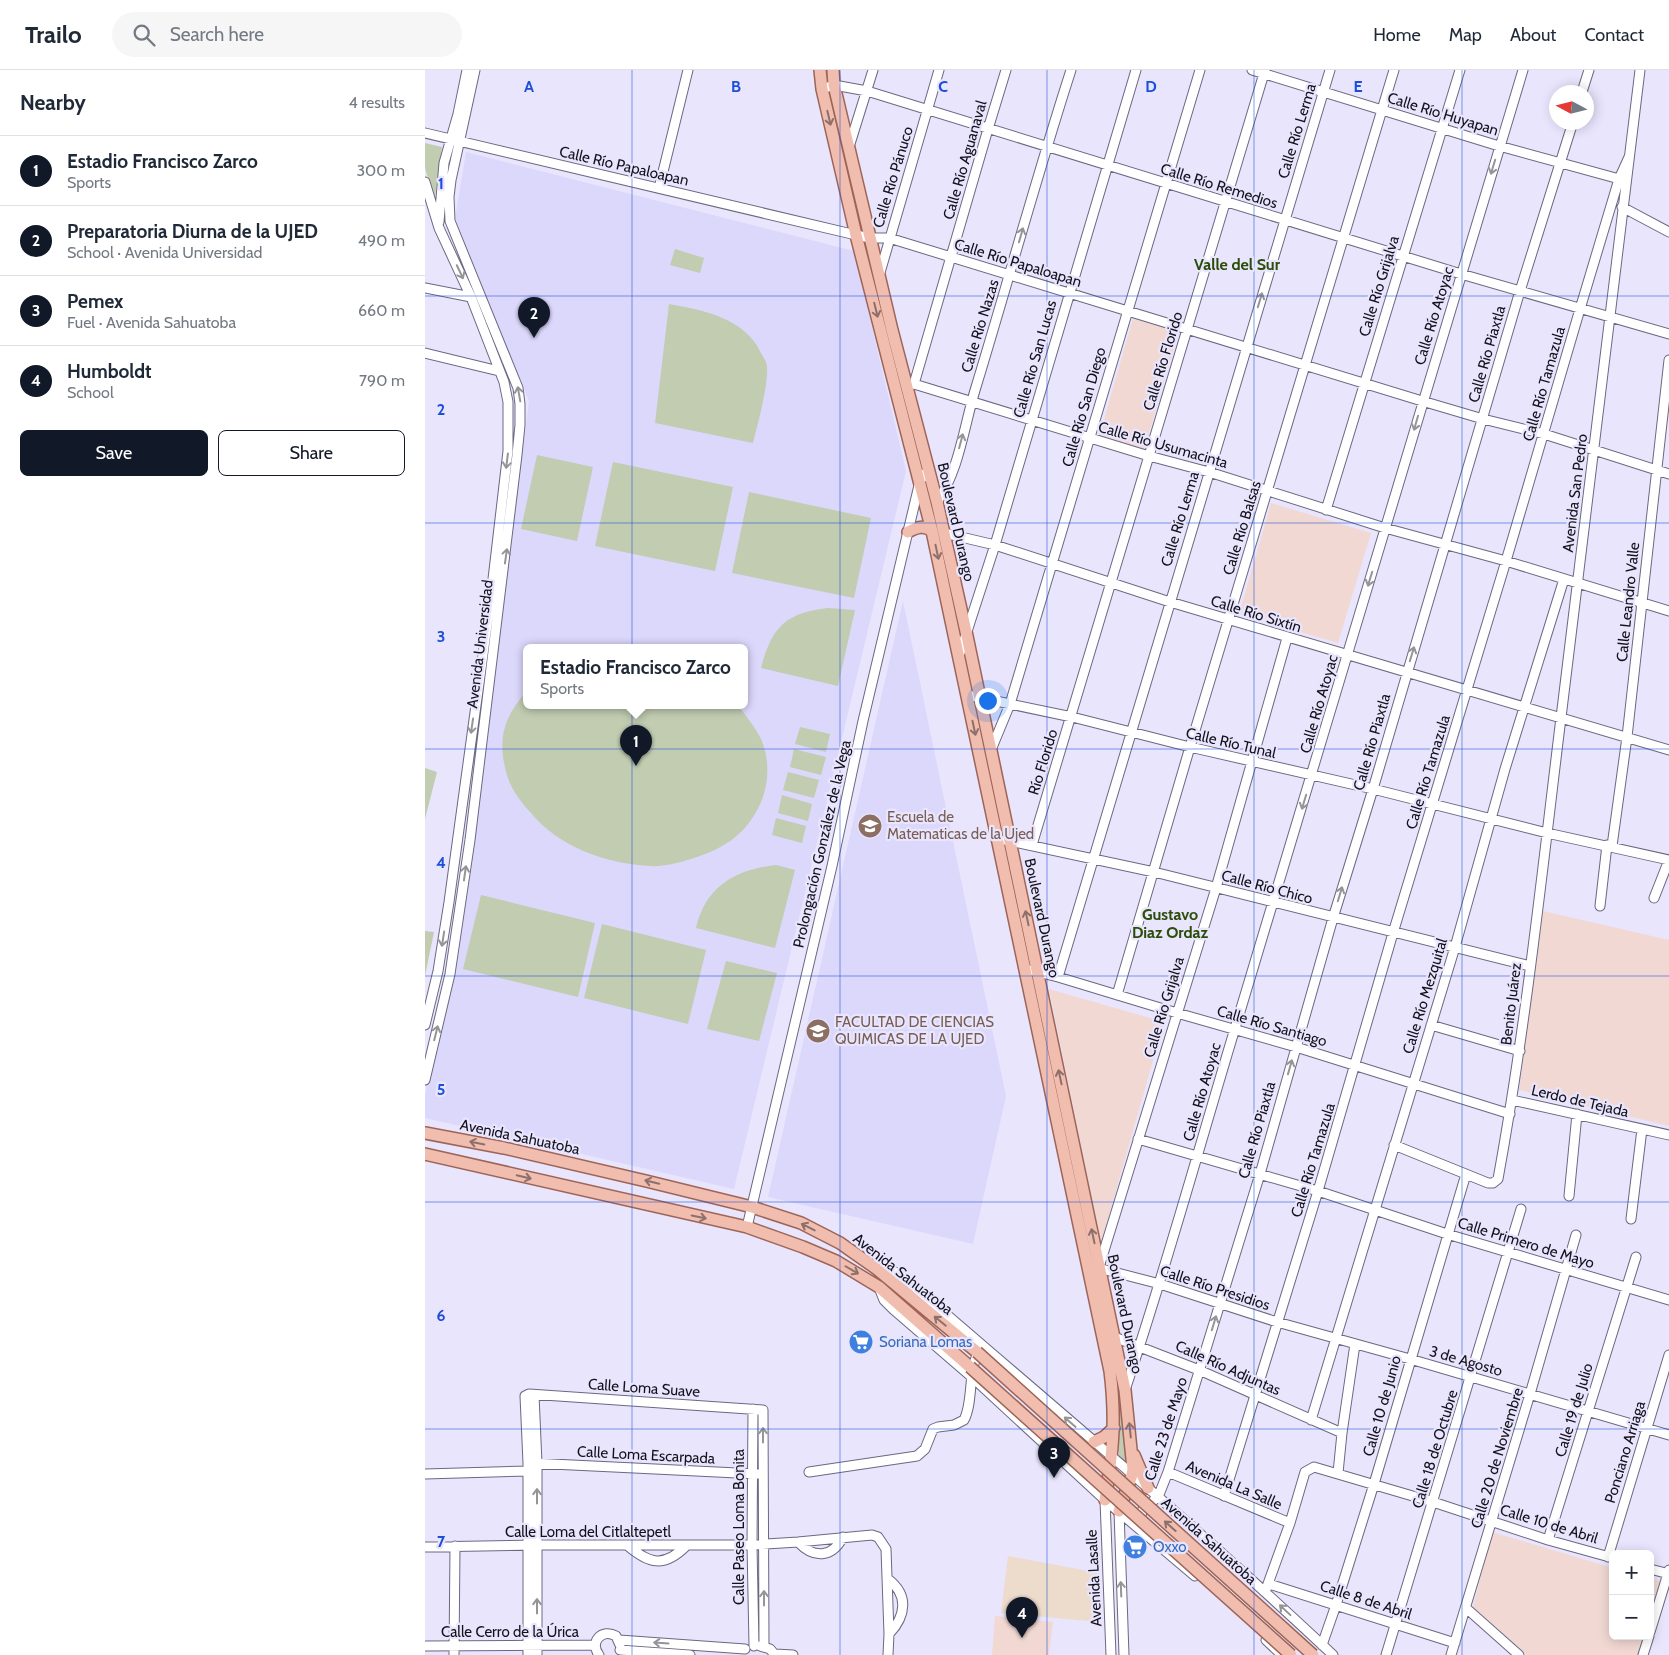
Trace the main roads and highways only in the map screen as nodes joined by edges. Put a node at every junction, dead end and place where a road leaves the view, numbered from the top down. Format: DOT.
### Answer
graph roads {
  1 [pos="819,70"];
  2 [pos="833,70"];
  3 [pos="906,386"];
  4 [pos="909,532"];
  5 [pos="938,532"];
  6 [pos="425,1133"];
  7 [pos="425,1154"];
  8 [pos="1114,1428"];
  9 [pos="1091,1439"];
  10 [pos="1132,1451"];
  11 [pos="1147,1488"];
  12 [pos="1105,1500"];
  13 [pos="1119,1511"];
  14 [pos="1289,1655"];
  15 [pos="1313,1655"];
  1 -- 3 [label="main road, Boulevard Durango, one-way"];
  2 -- 3 [label="main road, Boulevard Durango"];
  3 -- 5 [label="main road, Boulevard Durango"];
  3 -- 5 [label="main road, Boulevard Durango"];
  4 -- 5 [label="main road"];
  5 -- 8 [label="main road, Boulevard Durango, one-way"];
  10 -- 5 [label="main road, Boulevard Durango, one-way"];
  15 -- 6 [label="main road, Avenida Sahuatoba, one-way, bridge"];
  7 -- 14 [label="main road, Avenida Sahuatoba, one-way, bridge"];
  8 -- 9 [label="main road"];
  8 -- 12 [label="main road, Boulevard Durango"];
  10 -- 11 [label="main road"];
  10 -- 13 [label="main road, Boulevard Durango"];
}
